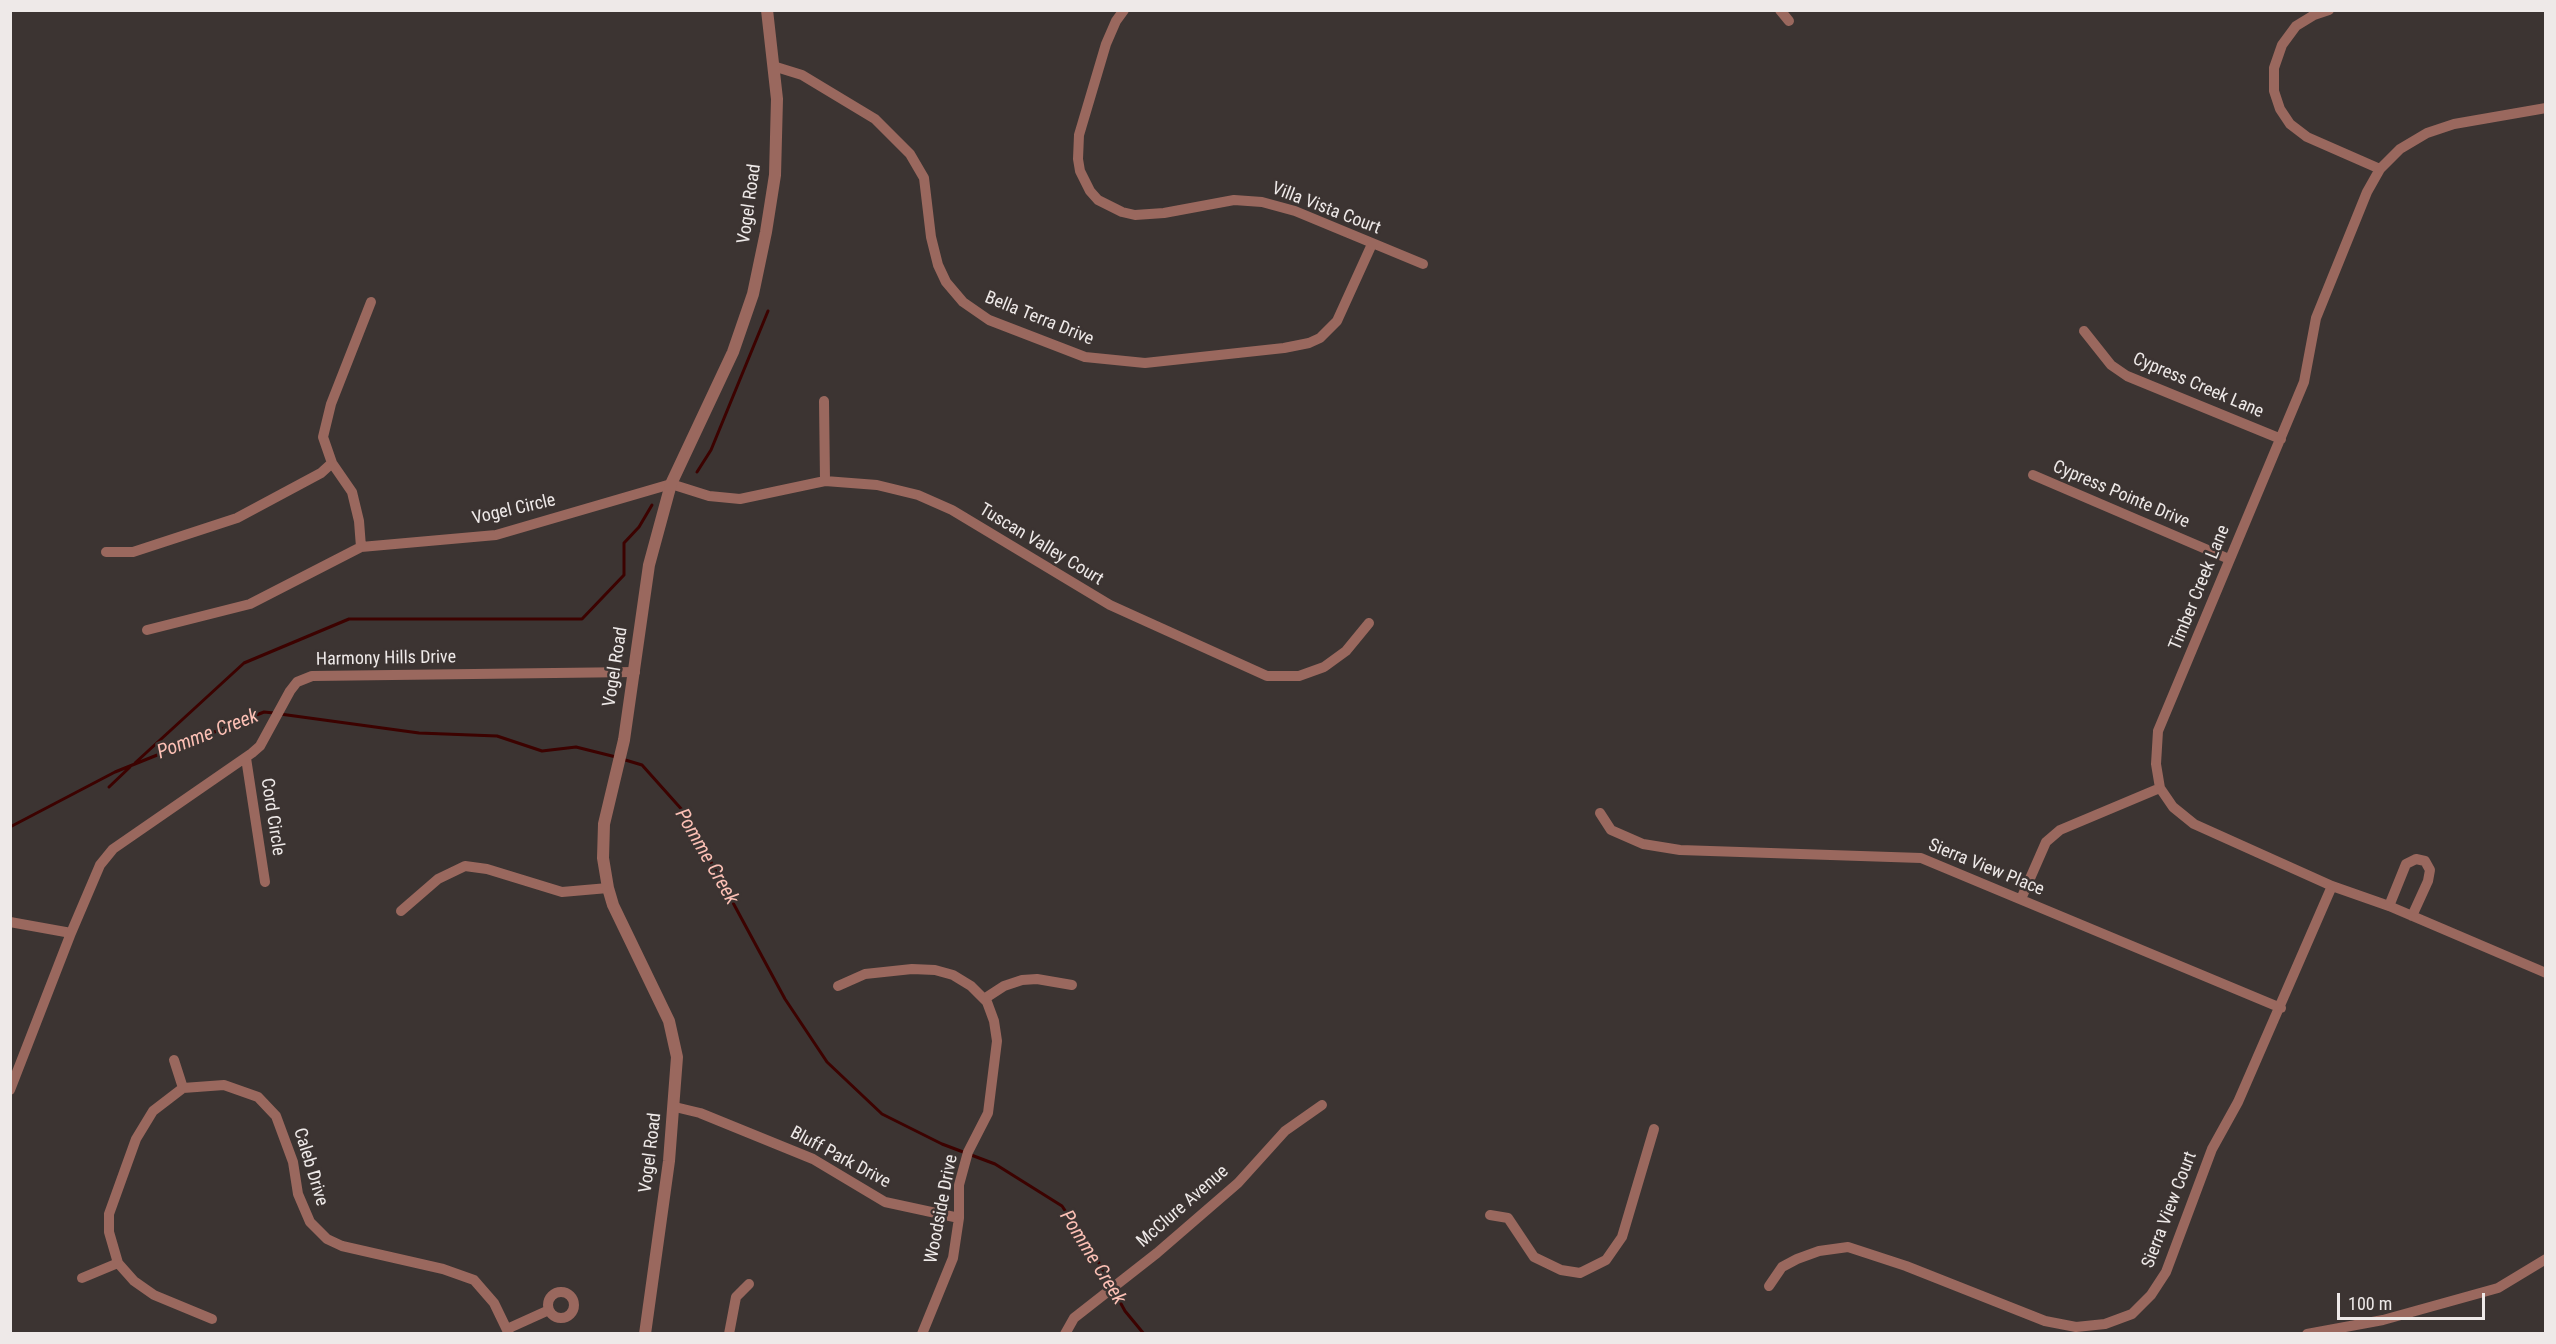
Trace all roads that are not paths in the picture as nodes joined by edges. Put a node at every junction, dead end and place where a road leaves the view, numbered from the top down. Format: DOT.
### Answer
graph roads {
  1 [pos="767,10"];
  2 [pos="1124,10"];
  3 [pos="1780,10"];
  4 [pos="2329,10"];
  5 [pos="1789,21"];
  6 [pos="773,66"];
  7 [pos="2546,108"];
  8 [pos="2380,169"];
  9 [pos="1372,244"];
  10 [pos="1423,264"];
  11 [pos="371,302"];
  12 [pos="2084,331"];
  13 [pos="824,401"];
  14 [pos="2281,439"];
  15 [pos="332,463"];
  16 [pos="2033,475"];
  17 [pos="825,481"];
  18 [pos="670,484"];
  19 [pos="361,547"];
  20 [pos="106,552"];
  21 [pos="2229,559"];
  22 [pos="1369,623"];
  23 [pos="147,630"];
  24 [pos="635,672"];
  25 [pos="246,758"];
  26 [pos="2160,788"];
  27 [pos="1600,813"];
  28 [pos="265,882"];
  29 [pos="2332,886"];
  30 [pos="608,888"];
  31 [pos="2021,899"];
  32 [pos="2389,906"];
  33 [pos="401,911"];
  34 [pos="2412,916"];
  35 [pos="10,922"];
  36 [pos="71,933"];
  37 [pos="2546,973"];
  38 [pos="1072,985"];
  39 [pos="838,986"];
  40 [pos="984,999"];
  41 [pos="2281,1008"];
  42 [pos="174,1060"];
  43 [pos="183,1088"];
  44 [pos="10,1090"];
  45 [pos="1322,1105"];
  46 [pos="675,1107"];
  47 [pos="1654,1129"];
  48 [pos="1490,1215"];
  49 [pos="958,1218"];
  50 [pos="2546,1260"];
  51 [pos="118,1263"];
  52 [pos="82,1278"];
  53 [pos="749,1284"];
  54 [pos="1769,1286"];
  55 [pos="549,1310"];
  56 [pos="212,1319"];
  57 [pos="508,1331"];
  58 [pos="645,1334"];
  59 [pos="729,1334"];
  60 [pos="922,1334"];
  61 [pos="1065,1334"];
  62 [pos="2307,1334"];
  1 -- 6 [label="street, Vogel Road"];
  2 -- 9 [label="street, Villa Vista Court"];
  3 -- 5 [label="street"];
  4 -- 8 [label="street"];
  6 -- 9 [label="street, Bella Terra Drive"];
  6 -- 18 [label="street, Vogel Road"];
  7 -- 8 [label="street, Timber Creek Lane"];
  8 -- 14 [label="street, Timber Creek Lane"];
  9 -- 10 [label="street, Villa Vista Court"];
  11 -- 15 [label="street"];
  12 -- 14 [label="street, Cypress Creek Lane"];
  13 -- 17 [label="street"];
  14 -- 21 [label="street, Timber Creek Lane"];
  15 -- 19 [label="street"];
  15 -- 20 [label="street"];
  16 -- 21 [label="street, Cypress Pointe Drive"];
  17 -- 18 [label="street, Tuscan Valley Court"];
  17 -- 22 [label="street, Tuscan Valley Court"];
  18 -- 19 [label="street, Vogel Circle"];
  18 -- 24 [label="street, Vogel Road"];
  19 -- 23 [label="street, Vogel Circle"];
  21 -- 26 [label="street, Timber Creek Lane"];
  24 -- 25 [label="street, Harmony Hills Drive"];
  24 -- 30 [label="street, Vogel Road"];
  25 -- 28 [label="street, Cord Circle"];
  25 -- 36 [label="street, Harmony Hills Drive"];
  26 -- 29 [label="street"];
  26 -- 31 [label="street"];
  27 -- 31 [label="street, Sierra View Place"];
  29 -- 32 [label="street"];
  29 -- 41 [label="street, Sierra View Court"];
  30 -- 33 [label="street"];
  30 -- 46 [label="street, Vogel Road"];
  31 -- 41 [label="street, Sierra View Place"];
  32 -- 34 [label="street"];
  32 -- 34 [label="street"];
  34 -- 37 [label="street"];
  35 -- 36 [label="street"];
  36 -- 44 [label="street, Harmony Hills Drive"];
  38 -- 40 [label="street"];
  39 -- 40 [label="street, Woodside Drive"];
  40 -- 49 [label="street, Woodside Drive"];
  41 -- 54 [label="street, Sierra View Court"];
  42 -- 43 [label="street"];
  43 -- 51 [label="street"];
  43 -- 57 [label="street, Caleb Drive"];
  45 -- 61 [label="street, McClure Avenue"];
  46 -- 49 [label="street, Bluff Park Drive"];
  46 -- 58 [label="street, Vogel Road"];
  47 -- 48 [label="street"];
  49 -- 60 [label="street, Woodside Drive"];
  50 -- 62 [label="street"];
  51 -- 52 [label="street"];
  51 -- 56 [label="street"];
  53 -- 59 [label="street"];
  55 -- 57 [label="street"];
}
